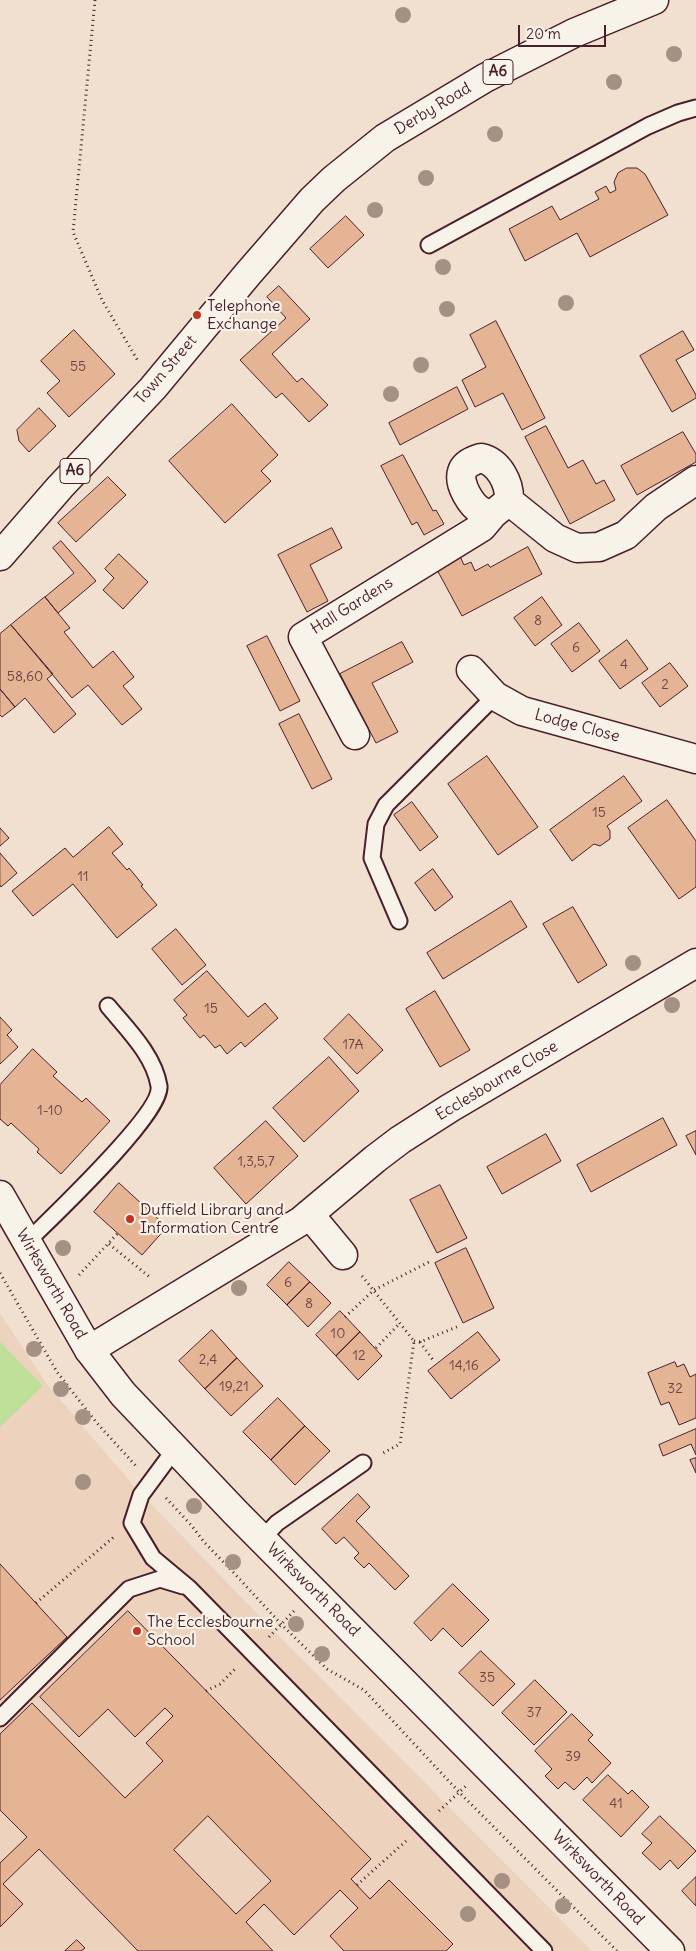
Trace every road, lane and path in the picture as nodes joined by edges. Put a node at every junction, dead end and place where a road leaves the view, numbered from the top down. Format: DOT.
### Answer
graph roads {
  1 [pos="95,0"];
  2 [pos="654,0"];
  3 [pos="696,108"];
  4 [pos="354,164"];
  5 [pos="429,245"];
  6 [pos="153,388"];
  7 [pos="696,480"];
  8 [pos="0,556"];
  9 [pos="471,670"];
  10 [pos="494,696"];
  11 [pos="355,735"];
  12 [pos="696,759"];
  13 [pos="400,921"];
  14 [pos="696,963"];
  15 [pos="108,1006"];
  16 [pos="0,1195"];
  17 [pos="309,1214"];
  18 [pos="118,1233"];
  19 [pos="27,1242"];
  20 [pos="109,1244"];
  21 [pos="343,1255"];
  22 [pos="431,1262"];
  23 [pos="0,1273"];
  24 [pos="374,1290"];
  25 [pos="57,1296"];
  26 [pos="175,1296"];
  27 [pos="346,1317"];
  28 [pos="400,1323"];
  29 [pos="459,1326"];
  30 [pos="414,1341"];
  31 [pos="420,1342"];
  32 [pos="376,1348"];
  33 [pos="89,1350"];
  34 [pos="433,1360"];
  35 [pos="175,1449"];
  36 [pos="363,1463"];
  37 [pos="150,1482"];
  38 [pos="138,1534"];
  39 [pos="262,1539"];
  40 [pos="189,1588"];
  41 [pos="36,1603"];
  42 [pos="0,1718"];
  43 [pos="486,1764"];
  44 [pos="459,1792"];
  45 [pos="423,1826"];
  46 [pos="356,1885"];
  47 [pos="544,1951"];
  48 [pos="617,1951"];
  49 [pos="670,1951"];
  1 -- 6 [label="path"];
  2 -- 4 [label="main road, Derby Road / A6"];
  3 -- 5 [label="lane"];
  4 -- 6 [label="main road, Town Street / A6"];
  6 -- 8 [label="main road, Town Street / A6"];
  7 -- 11 [label="main road, Hall Gardens"];
  9 -- 10 [label="main road, Lodge Close"];
  10 -- 12 [label="main road, Lodge Close"];
  10 -- 13 [label="lane"];
  14 -- 17 [label="main road, Ecclesbourne Close"];
  15 -- 19 [label="lane"];
  16 -- 19 [label="main road, Wirksworth Road"];
  17 -- 21 [label="main road"];
  17 -- 26 [label="main road, Ecclesbourne Close"];
  18 -- 20 [label="path"];
  19 -- 25 [label="main road, Wirksworth Road"];
  20 -- 25 [label="path"];
  20 -- 26 [label="path"];
  21 -- 24 [label="path"];
  22 -- 24 [label="path"];
  23 -- 37 [label="path"];
  24 -- 27 [label="path"];
  24 -- 28 [label="path"];
  25 -- 33 [label="main road, Wirksworth Road"];
  26 -- 33 [label="main road, Ecclesbourne Close"];
  28 -- 30 [label="path"];
  28 -- 32 [label="path"];
  29 -- 31 [label="path"];
  30 -- 31 [label="path"];
  30 -- 36 [label="path"];
  31 -- 34 [label="path"];
  33 -- 35 [label="main road, Wirksworth Road"];
  35 -- 37 [label="lane"];
  35 -- 39 [label="main road, Wirksworth Road"];
  36 -- 39 [label="lane"];
  37 -- 38 [label="lane"];
  37 -- 44 [label="path"];
  38 -- 40 [label="lane"];
  38 -- 41 [label="path"];
  39 -- 43 [label="main road, Wirksworth Road"];
  40 -- 42 [label="lane"];
  40 -- 45 [label="lane"];
  43 -- 44 [label="path"];
  43 -- 49 [label="main road, Wirksworth Road"];
  44 -- 45 [label="path"];
  44 -- 48 [label="path"];
  45 -- 46 [label="path"];
  45 -- 47 [label="lane"];
}
